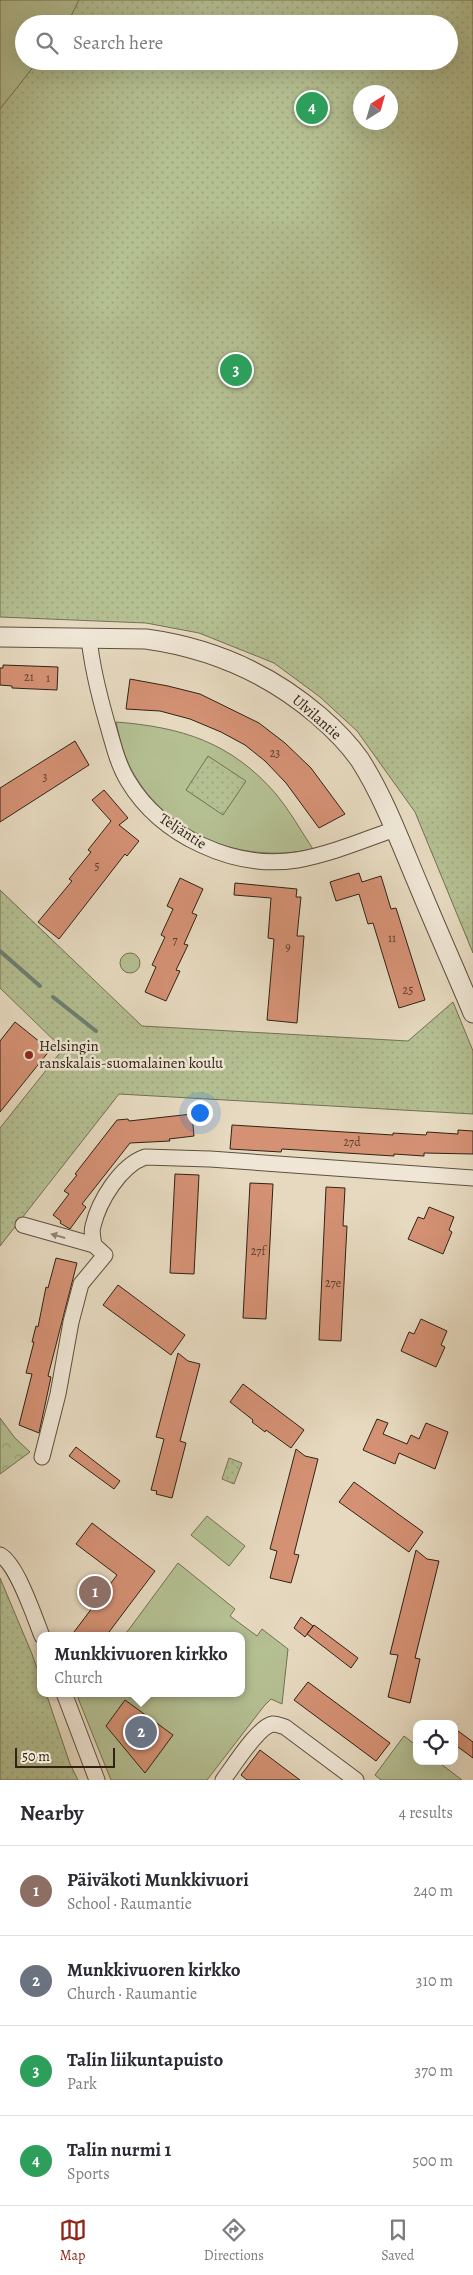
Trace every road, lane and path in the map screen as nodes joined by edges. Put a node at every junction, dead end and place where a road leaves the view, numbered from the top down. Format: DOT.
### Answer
graph roads {
  1 [pos="0,637"];
  2 [pos="89,638"];
  3 [pos="396,830"];
  4 [pos="473,1013"];
  5 [pos="473,1178"];
  6 [pos="23,1226"];
  7 [pos="94,1245"];
  8 [pos="42,1457"];
  9 [pos="0,1555"];
  10 [pos="40,1632"];
  11 [pos="66,1697"];
  12 [pos="97,1780"];
  13 [pos="223,1780"];
  14 [pos="356,1780"];
  1 -- 2 [label="street, Ulvilantie"];
  2 -- 3 [label="street, Ulvilantie"];
  2 -- 3 [label="street, Teljäntie"];
  3 -- 4 [label="street, Ulvilantie"];
  5 -- 7 [label="street"];
  7 -- 6 [label="street, one-way"];
  7 -- 8 [label="street"];
  9 -- 10 [label="street"];
  11 -- 12 [label="street"];
  13 -- 14 [label="street"];
}
